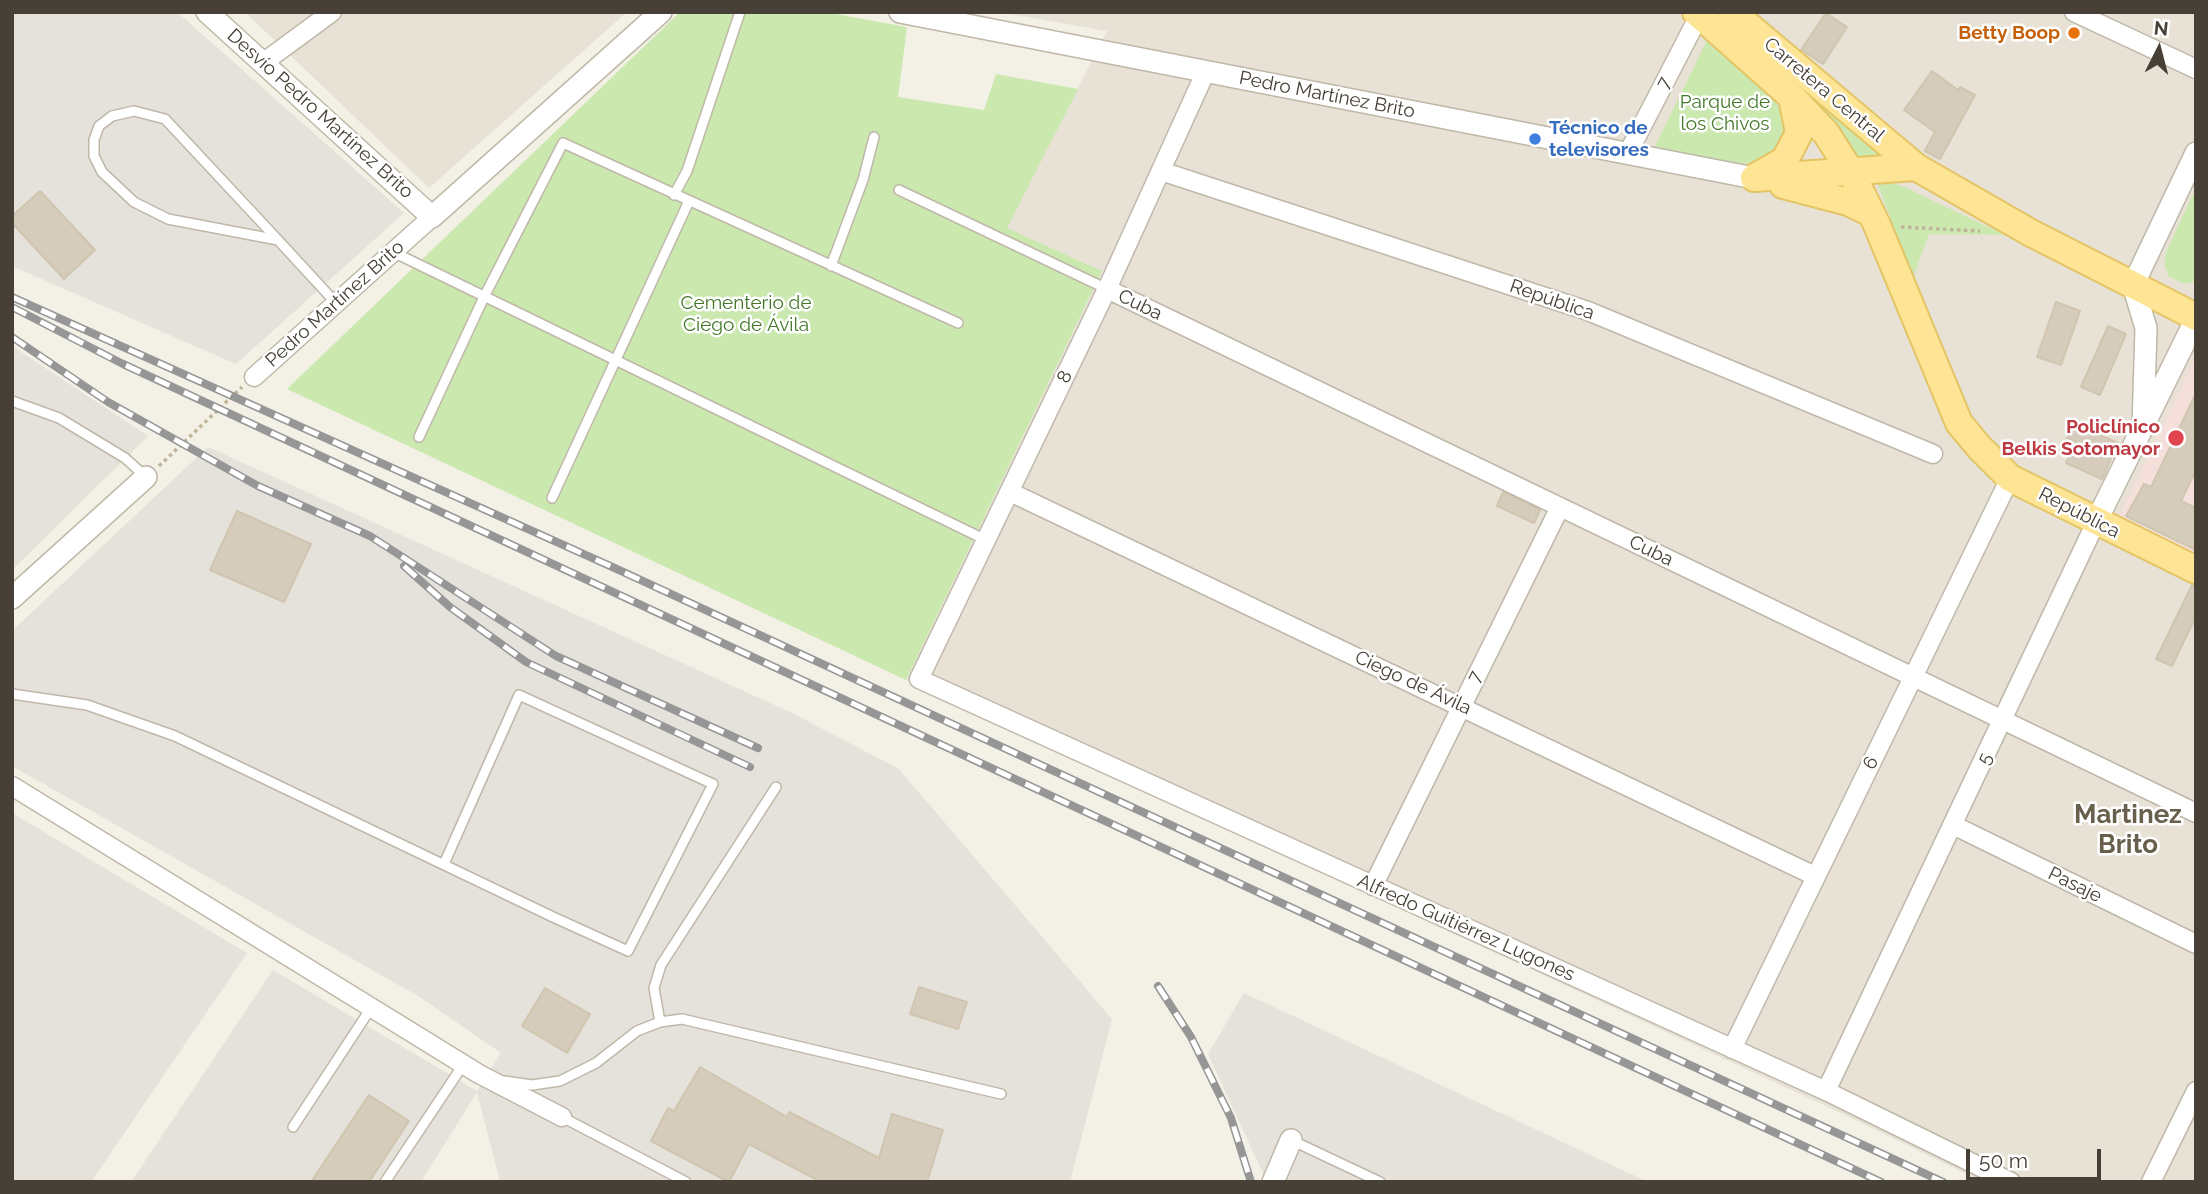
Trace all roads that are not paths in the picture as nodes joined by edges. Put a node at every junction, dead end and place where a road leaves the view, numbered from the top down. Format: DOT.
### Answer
graph roads {
  1 [pos="207,12"];
  2 [pos="332,12"];
  3 [pos="661,12"];
  4 [pos="740,12"];
  5 [pos="900,12"];
  6 [pos="1732,12"];
  7 [pos="2074,12"];
  8 [pos="1699,13"];
  9 [pos="264,62"];
  10 [pos="2196,69"];
  11 [pos="1206,71"];
  12 [pos="1792,97"];
  13 [pos="874,137"];
  14 [pos="1628,153"];
  15 [pos="2196,153"];
  16 [pos="1916,167"];
  17 [pos="1161,171"];
  18 [pos="1852,174"];
  19 [pos="1754,178"];
  20 [pos="899,190"];
  21 [pos="674,195"];
  22 [pos="689,201"];
  23 [pos="432,217"];
  24 [pos="1873,218"];
  25 [pos="278,240"];
  26 [pos="393,252"];
  27 [pos="831,265"];
  28 [pos="2133,285"];
  29 [pos="1107,289"];
  30 [pos="484,297"];
  31 [pos="335,303"];
  32 [pos="2196,318"];
  33 [pos="958,323"];
  34 [pos="616,361"];
  35 [pos="254,377"];
  36 [pos="12,401"];
  37 [pos="2143,426"];
  38 [pos="419,437"];
  39 [pos="1933,454"];
  40 [pos="146,477"];
  41 [pos="2010,478"];
  42 [pos="1010,492"];
  43 [pos="552,498"];
  44 [pos="1560,507"];
  45 [pos="2096,522"];
  46 [pos="988,541"];
  47 [pos="2196,570"];
  48 [pos="12,598"];
  49 [pos="1914,677"];
  50 [pos="919,680"];
  51 [pos="12,694"];
  52 [pos="1461,706"];
  53 [pos="2003,720"];
  54 [pos="12,786"];
  55 [pos="776,787"];
  56 [pos="2196,813"];
  57 [pos="1954,825"];
  58 [pos="444,864"];
  59 [pos="1815,876"];
  60 [pos="1373,886"];
  61 [pos="2196,944"];
  62 [pos="372,1008"];
  63 [pos="660,1022"];
  64 [pos="1732,1049"];
  65 [pos="463,1065"];
  66 [pos="479,1074"];
  67 [pos="1826,1091"];
  68 [pos="2196,1091"];
  69 [pos="1001,1094"];
  70 [pos="562,1117"];
  71 [pos="293,1127"];
  72 [pos="1291,1140"];
  73 [pos="385,1182"];
  74 [pos="686,1182"];
  75 [pos="1273,1182"];
  76 [pos="1380,1182"];
  77 [pos="2011,1182"];
  78 [pos="2151,1182"];
  1 -- 9 [label="street, Desvío Pedro Martínez Brito"];
  2 -- 9 [label="street"];
  3 -- 23 [label="street, Pedro Martínez Brito"];
  4 -- 21 [label="lane"];
  5 -- 11 [label="street, Pedro Martínez Brito"];
  6 -- 16 [label="main road, Carretera Central"];
  7 -- 10 [label="street"];
  8 -- 12 [label="main road, Carretera Central"];
  8 -- 14 [label="street, 7"];
  9 -- 23 [label="street, Desvío Pedro Martínez Brito"];
  11 -- 14 [label="street, Pedro Martínez Brito"];
  11 -- 17 [label="street, 8"];
  12 -- 18 [label="main road, Carretera Central"];
  12 -- 19 [label="main road"];
  13 -- 27 [label="lane"];
  14 -- 19 [label="street, Pedro Martínez Brito"];
  15 -- 28 [label="street"];
  16 -- 18 [label="main road"];
  16 -- 28 [label="main road, Carretera Central"];
  17 -- 29 [label="street, 8"];
  17 -- 39 [label="street, República"];
  18 -- 19 [label="main road"];
  18 -- 24 [label="main road, República"];
  19 -- 24 [label="main road"];
  20 -- 29 [label="lane"];
  21 -- 22 [label="lane"];
  21 -- 30 [label="lane"];
  22 -- 27 [label="lane"];
  22 -- 34 [label="lane"];
  23 -- 26 [label="street, Pedro Martínez Brito"];
  24 -- 41 [label="main road, República"];
  25 -- 25 [label="lane"];
  25 -- 31 [label="lane"];
  26 -- 30 [label="lane"];
  26 -- 31 [label="street, Pedro Martínez Brito"];
  27 -- 33 [label="lane"];
  28 -- 32 [label="main road, Carretera Central"];
  28 -- 37 [label="street, 5"];
  29 -- 42 [label="street, 8"];
  29 -- 44 [label="street, Cuba"];
  30 -- 34 [label="lane"];
  30 -- 38 [label="lane"];
  31 -- 35 [label="street, Pedro Martínez Brito"];
  32 -- 37 [label="street, 5"];
  34 -- 43 [label="lane"];
  34 -- 46 [label="lane"];
  36 -- 40 [label="lane"];
  37 -- 45 [label="street, 5"];
  40 -- 48 [label="street"];
  41 -- 45 [label="main road, República"];
  41 -- 49 [label="street, 6"];
  42 -- 46 [label="street, 8"];
  42 -- 52 [label="street, Ciego de Ávila"];
  44 -- 49 [label="street, Cuba"];
  44 -- 52 [label="street, 7"];
  45 -- 47 [label="main road, República"];
  45 -- 53 [label="street, 5"];
  46 -- 50 [label="street, 8"];
  49 -- 53 [label="street, Cuba"];
  49 -- 59 [label="street, 6"];
  50 -- 60 [label="street, Alfredo Guitiérrez Lugones"];
  51 -- 58 [label="lane"];
  52 -- 59 [label="street, Ciego de Ávila"];
  52 -- 60 [label="street, 7"];
  53 -- 56 [label="street, Cuba"];
  53 -- 57 [label="street, 5"];
  54 -- 62 [label="street"];
  55 -- 63 [label="lane"];
  57 -- 61 [label="street, Pasaje"];
  57 -- 67 [label="street, 5"];
  58 -- 58 [label="lane"];
  59 -- 64 [label="street, 6"];
  60 -- 64 [label="street, Alfredo Guitiérrez Lugones"];
  62 -- 65 [label="street"];
  62 -- 71 [label="lane"];
  63 -- 66 [label="lane"];
  63 -- 69 [label="lane"];
  64 -- 67 [label="street, Alfredo Guitiérrez Lugones"];
  65 -- 66 [label="street"];
  65 -- 73 [label="lane"];
  66 -- 70 [label="street"];
  67 -- 77 [label="street, Alfredo Guitiérrez Lugones"];
  68 -- 78 [label="street"];
  70 -- 74 [label="lane"];
  72 -- 75 [label="street"];
  72 -- 76 [label="lane"];
}
